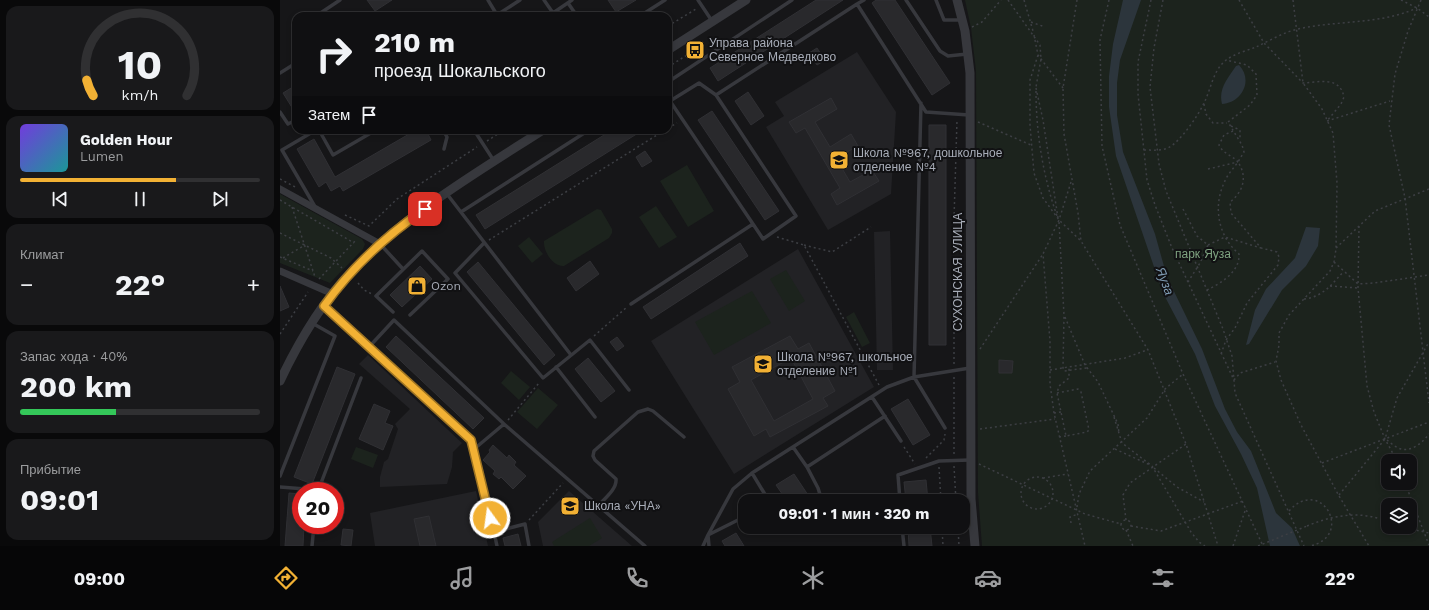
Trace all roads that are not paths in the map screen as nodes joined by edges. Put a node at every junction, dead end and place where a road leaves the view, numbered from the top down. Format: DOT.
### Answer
graph roads {
  1 [pos="340,0"];
  2 [pos="488,0"];
  3 [pos="520,0"];
  4 [pos="544,0"];
  5 [pos="572,0"];
  6 [pos="665,0"];
  7 [pos="698,0"];
  8 [pos="746,0"];
  9 [pos="792,0"];
  10 [pos="864,0"];
  11 [pos="906,0"];
  12 [pos="936,0"];
  13 [pos="957,0"];
  14 [pos="568,3"];
  15 [pos="736,3"];
  16 [pos="857,4"];
  17 [pos="322,12"];
  18 [pos="496,12"];
  19 [pos="500,12"];
  20 [pos="552,12"];
  21 [pos="554,12"];
  22 [pos="574,12"];
  23 [pos="646,12"];
  24 [pos="962,20"];
  25 [pos="712,22"];
  26 [pos="672,47"];
  27 [pos="968,54"];
  28 [pos="292,66"];
  29 [pos="280,73"];
  30 [pos="672,79"];
  31 [pos="716,95"];
  32 [pos="672,98"];
  33 [pos="921,103"];
  34 [pos="672,104"];
  35 [pos="280,112"];
  36 [pos="971,117"];
  37 [pos="292,122"];
  38 [pos="311,134"];
  39 [pos="320,134"];
  40 [pos="369,134"];
  41 [pos="445,134"];
  42 [pos="477,134"];
  43 [pos="532,134"];
  44 [pos="583,134"];
  45 [pos="444,149"];
  46 [pos="495,162"];
  47 [pos="280,189"];
  48 [pos="447,194"];
  49 [pos="315,208"];
  50 [pos="461,212"];
  51 [pos="753,224"];
  52 [pos="484,243"];
  53 [pos="380,244"];
  54 [pos="404,269"];
  55 [pos="280,271"];
  56 [pos="332,294"];
  57 [pos="631,304"];
  58 [pos="324,306"];
  59 [pos="393,312"];
  60 [pos="410,315"];
  61 [pos="312,323"];
  62 [pos="369,347"];
  63 [pos="571,355"];
  64 [pos="556,368"];
  65 [pos="970,368"];
  66 [pos="914,377"];
  67 [pos="361,378"];
  68 [pos="280,381"];
  69 [pos="629,390"];
  70 [pos="872,397"];
  71 [pos="885,416"];
  72 [pos="595,418"];
  73 [pos="504,424"];
  74 [pos="945,428"];
  75 [pos="684,437"];
  76 [pos="901,441"];
  77 [pos="793,447"];
  78 [pos="473,450"];
  79 [pos="970,461"];
  80 [pos="807,467"];
  81 [pos="752,473"];
  82 [pos="280,476"];
  83 [pos="321,482"];
  84 [pos="280,487"];
  85 [pos="292,488"];
  86 [pos="764,494"];
  87 [pos="820,494"];
  88 [pos="899,494"];
  89 [pos="598,506"];
  90 [pos="738,520"];
  91 [pos="494,532"];
  92 [pos="313,534"];
  93 [pos="903,534"];
  94 [pos="708,535"];
  95 [pos="312,546"];
  96 [pos="497,546"];
  97 [pos="529,546"];
  98 [pos="645,546"];
  99 [pos="703,546"];
  100 [pos="709,546"];
  101 [pos="904,546"];
  102 [pos="975,546"];
  1 -- 17 [label="lane"];
  2 -- 18 [label="lane"];
  3 -- 19 [label="lane"];
  4 -- 20 [label="lane"];
  5 -- 14 [label="lane"];
  6 -- 23 [label="lane"];
  7 -- 25 [label="lane"];
  8 -- 15 [label="street"];
  9 -- 30 [label="lane"];
  10 -- 16 [label="lane"];
  11 -- 27 [label="lane"];
  12 -- 24 [label="lane"];
  13 -- 24 [label="street, СУХОНСКАЯ УЛИЦА"];
  14 -- 21 [label="lane"];
  14 -- 22 [label="lane"];
  15 -- 25 [label="street"];
  16 -- 31 [label="lane"];
  16 -- 33 [label="lane"];
  24 -- 27 [label="street, СУХОНСКАЯ УЛИЦА"];
  25 -- 26 [label="street"];
  27 -- 36 [label="street, СУХОНСКАЯ УЛИЦА"];
  28 -- 29 [label="lane"];
  31 -- 32 [label="lane"];
  31 -- 51 [label="lane"];
  33 -- 36 [label="lane"];
  33 -- 66 [label="lane"];
  34 -- 51 [label="lane"];
  35 -- 37 [label="lane"];
  36 -- 65 [label="street, СУХОНСКАЯ УЛИЦА"];
  38 -- 49 [label="lane"];
  39 -- 40 [label="lane"];
  41 -- 45 [label="lane"];
  42 -- 46 [label="lane"];
  43 -- 46 [label="street"];
  44 -- 50 [label="lane"];
  46 -- 48 [label="street"];
  47 -- 49 [label="street"];
  48 -- 50 [label="lane"];
  48 -- 53 [label="street"];
  49 -- 53 [label="street"];
  50 -- 52 [label="lane"];
  51 -- 57 [label="lane"];
  52 -- 63 [label="lane"];
  52 -- 64 [label="lane"];
  53 -- 54 [label="lane"];
  53 -- 56 [label="street"];
  54 -- 59 [label="lane"];
  54 -- 60 [label="lane"];
  55 -- 56 [label="street"];
  56 -- 58 [label="street"];
  58 -- 61 [label="street"];
  58 -- 62 [label="lane"];
  61 -- 68 [label="street"];
  61 -- 82 [label="lane"];
  62 -- 73 [label="lane"];
  62 -- 78 [label="lane"];
  63 -- 64 [label="lane"];
  63 -- 69 [label="lane"];
  64 -- 72 [label="lane"];
  65 -- 66 [label="lane"];
  65 -- 79 [label="street, СУХОНСКАЯ УЛИЦА"];
  66 -- 70 [label="lane"];
  66 -- 74 [label="lane"];
  67 -- 83 [label="lane"];
  70 -- 71 [label="lane"];
  70 -- 77 [label="lane"];
  71 -- 76 [label="lane"];
  71 -- 80 [label="lane"];
  73 -- 78 [label="lane"];
  73 -- 89 [label="lane"];
  75 -- 89 [label="lane"];
  77 -- 80 [label="lane"];
  77 -- 81 [label="lane"];
  78 -- 91 [label="lane"];
  79 -- 88 [label="lane"];
  79 -- 102 [label="street, СУХОНСКАЯ УЛИЦА"];
  80 -- 87 [label="lane"];
  81 -- 86 [label="lane"];
  81 -- 94 [label="lane"];
  84 -- 85 [label="lane"];
  89 -- 98 [label="lane"];
  90 -- 94 [label="lane"];
  91 -- 96 [label="lane"];
  91 -- 97 [label="lane"];
  92 -- 95 [label="lane"];
  93 -- 101 [label="lane"];
  94 -- 99 [label="lane"];
  94 -- 100 [label="lane"];
}
